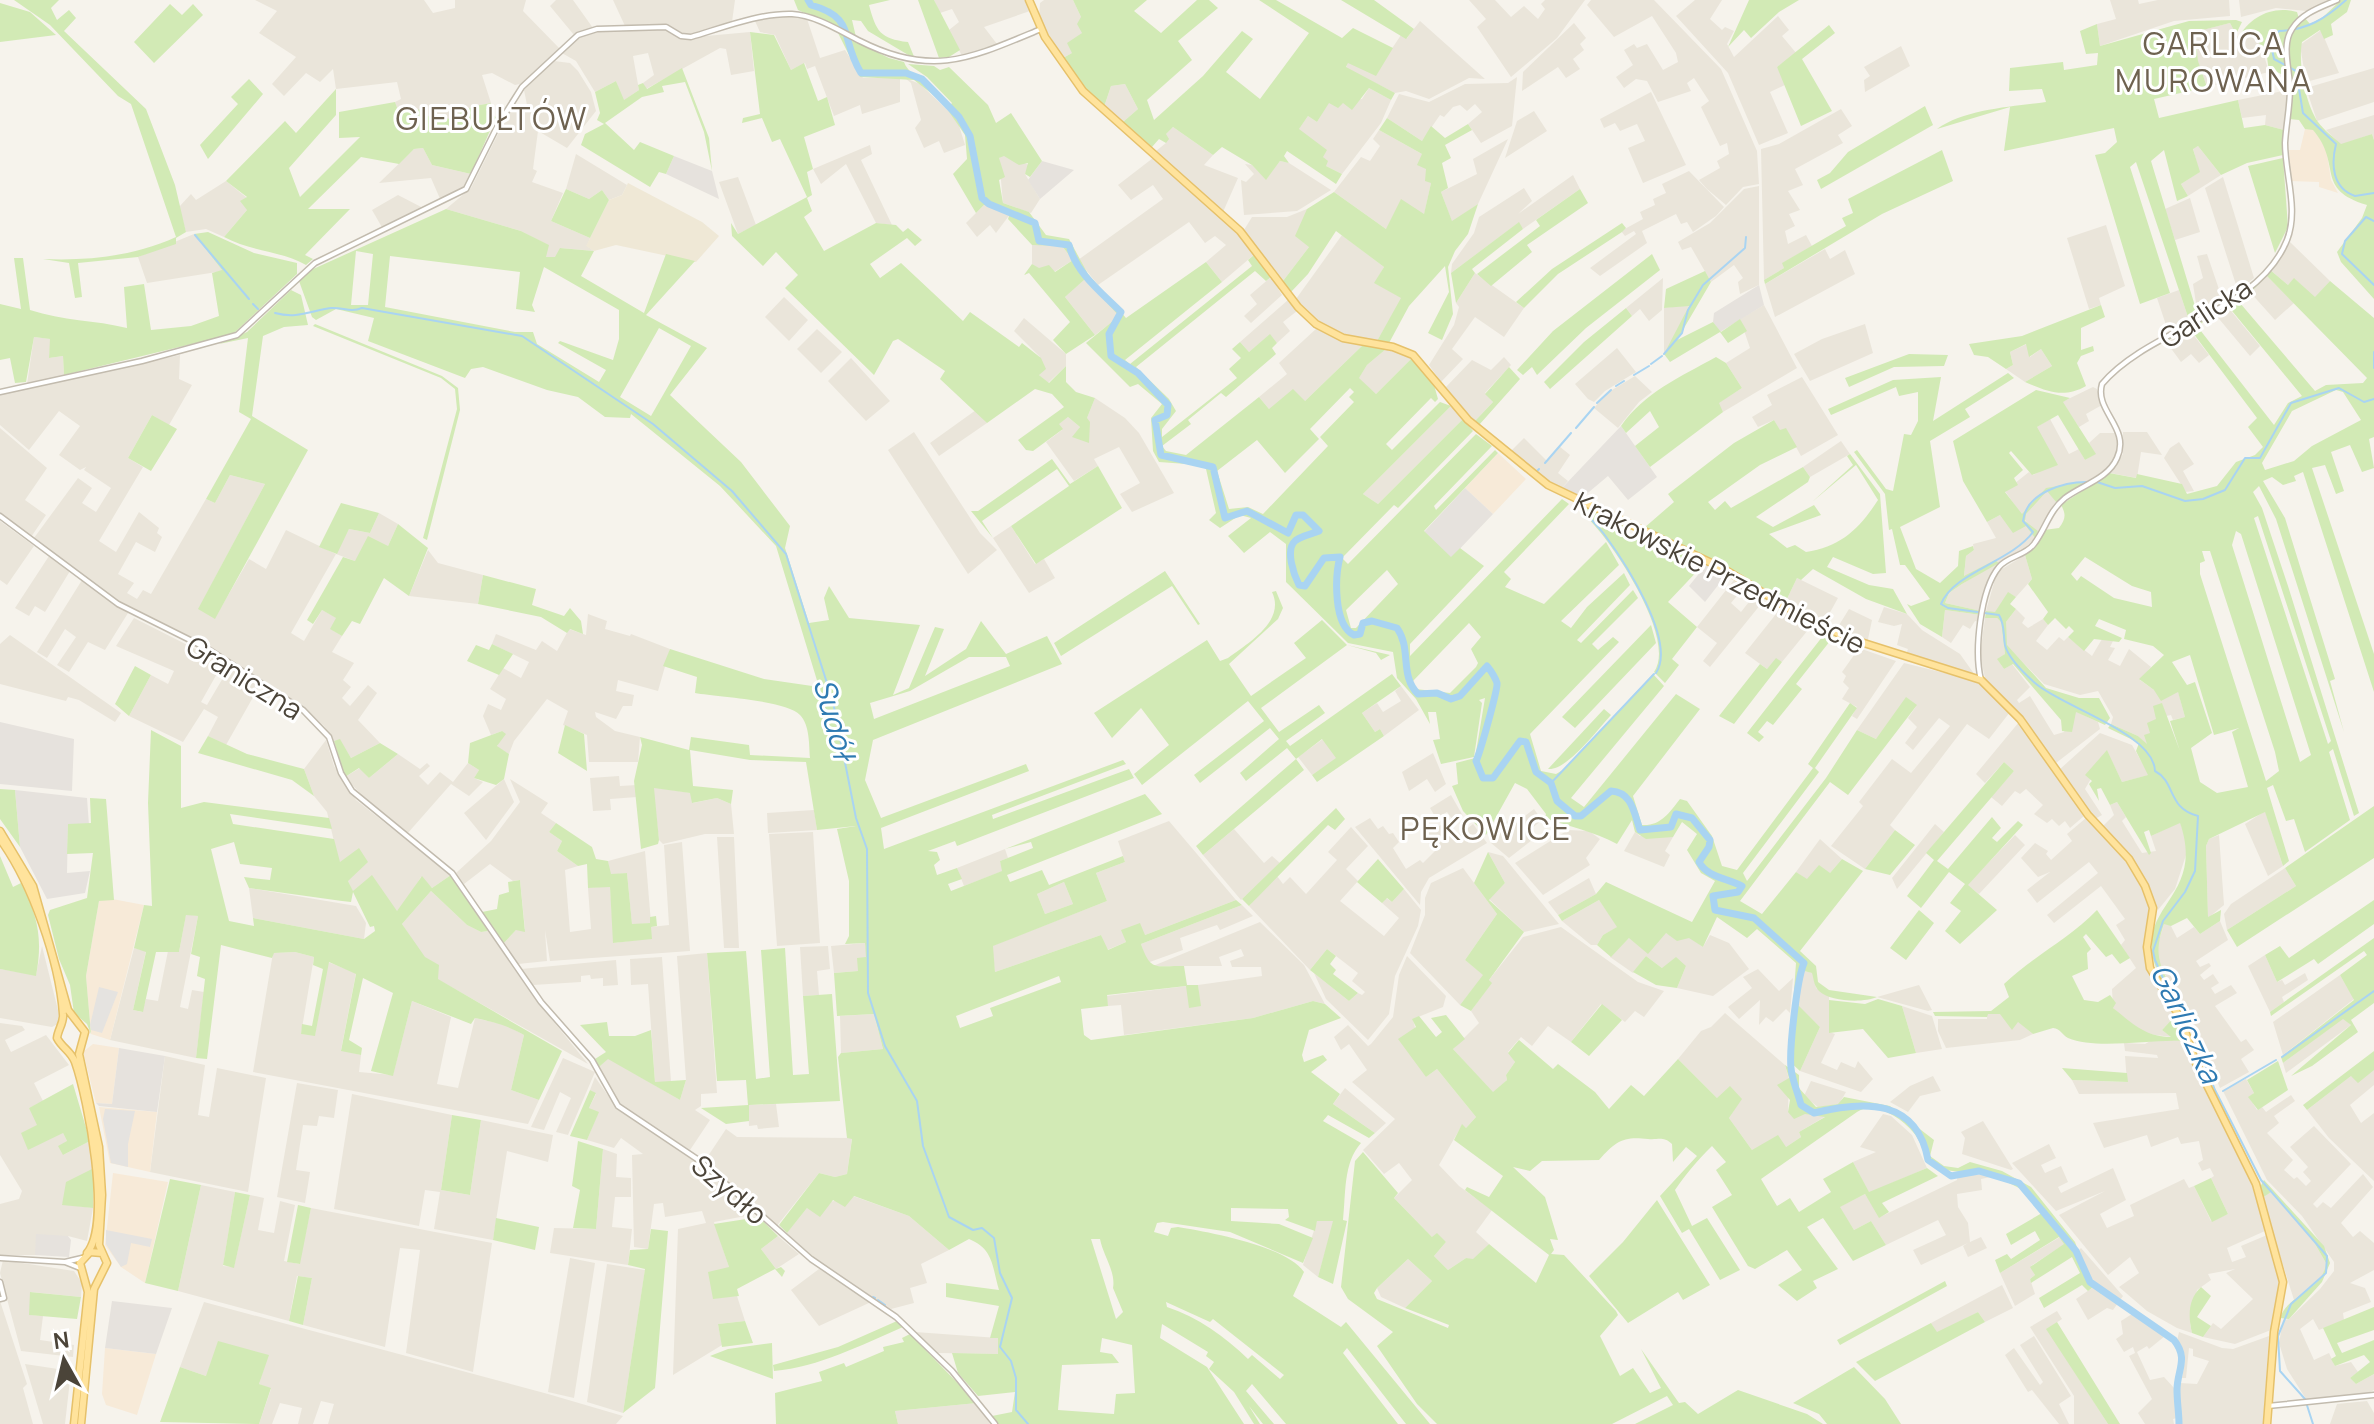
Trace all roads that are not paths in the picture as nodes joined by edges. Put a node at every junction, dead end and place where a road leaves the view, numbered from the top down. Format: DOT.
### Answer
graph roads {
  1 [pos="1029,0"];
  2 [pos="2337,0"];
  3 [pos="1041,29"];
  4 [pos="0,392"];
  5 [pos="0,516"];
  6 [pos="1981,680"];
  7 [pos="0,831"];
  8 [pos="0,839"];
  9 [pos="497,939"];
  10 [pos="77,1022"];
  11 [pos="63,1024"];
  12 [pos="80,1046"];
  13 [pos="67,1049"];
  14 [pos="102,1253"];
  15 [pos="84,1255"];
  16 [pos="0,1258"];
  17 [pos="65,1262"];
  18 [pos="80,1268"];
  19 [pos="85,1275"];
  20 [pos="100,1276"];
  21 [pos="0,1282"];
  22 [pos="2,1298"];
  23 [pos="2374,1395"];
  24 [pos="2268,1406"];
  25 [pos="74,1424"];
  26 [pos="81,1424"];
  27 [pos="995,1424"];
  28 [pos="2267,1424"];
  1 -- 3 [label="main road, Krakowskie Przedmieście"];
  2 -- 6 [label="street, Garlicka"];
  3 -- 4 [label="street"];
  3 -- 6 [label="main road, Krakowskie Przedmieście"];
  5 -- 9 [label="street, Graniczna"];
  6 -- 24 [label="main road, Krakowskie Przedmieście"];
  7 -- 10 [label="main road"];
  8 -- 11 [label="main road"];
  9 -- 27 [label="street, Szydło"];
  10 -- 11 [label="main road"];
  10 -- 12 [label="main road"];
  11 -- 13 [label="main road"];
  12 -- 13 [label="main road"];
  12 -- 14 [label="main road"];
  13 -- 15 [label="main road"];
  14 -- 15 [label="main road"];
  14 -- 20 [label="main road"];
  15 -- 17 [label="street"];
  15 -- 18 [label="main road"];
  16 -- 17 [label="street"];
  17 -- 18 [label="street"];
  18 -- 19 [label="main road"];
  19 -- 20 [label="main road"];
  19 -- 25 [label="main road"];
  20 -- 26 [label="main road"];
  21 -- 22 [label="street"];
  23 -- 24 [label="street"];
  24 -- 28 [label="main road, Krakowskie Przedmieście"];
}
